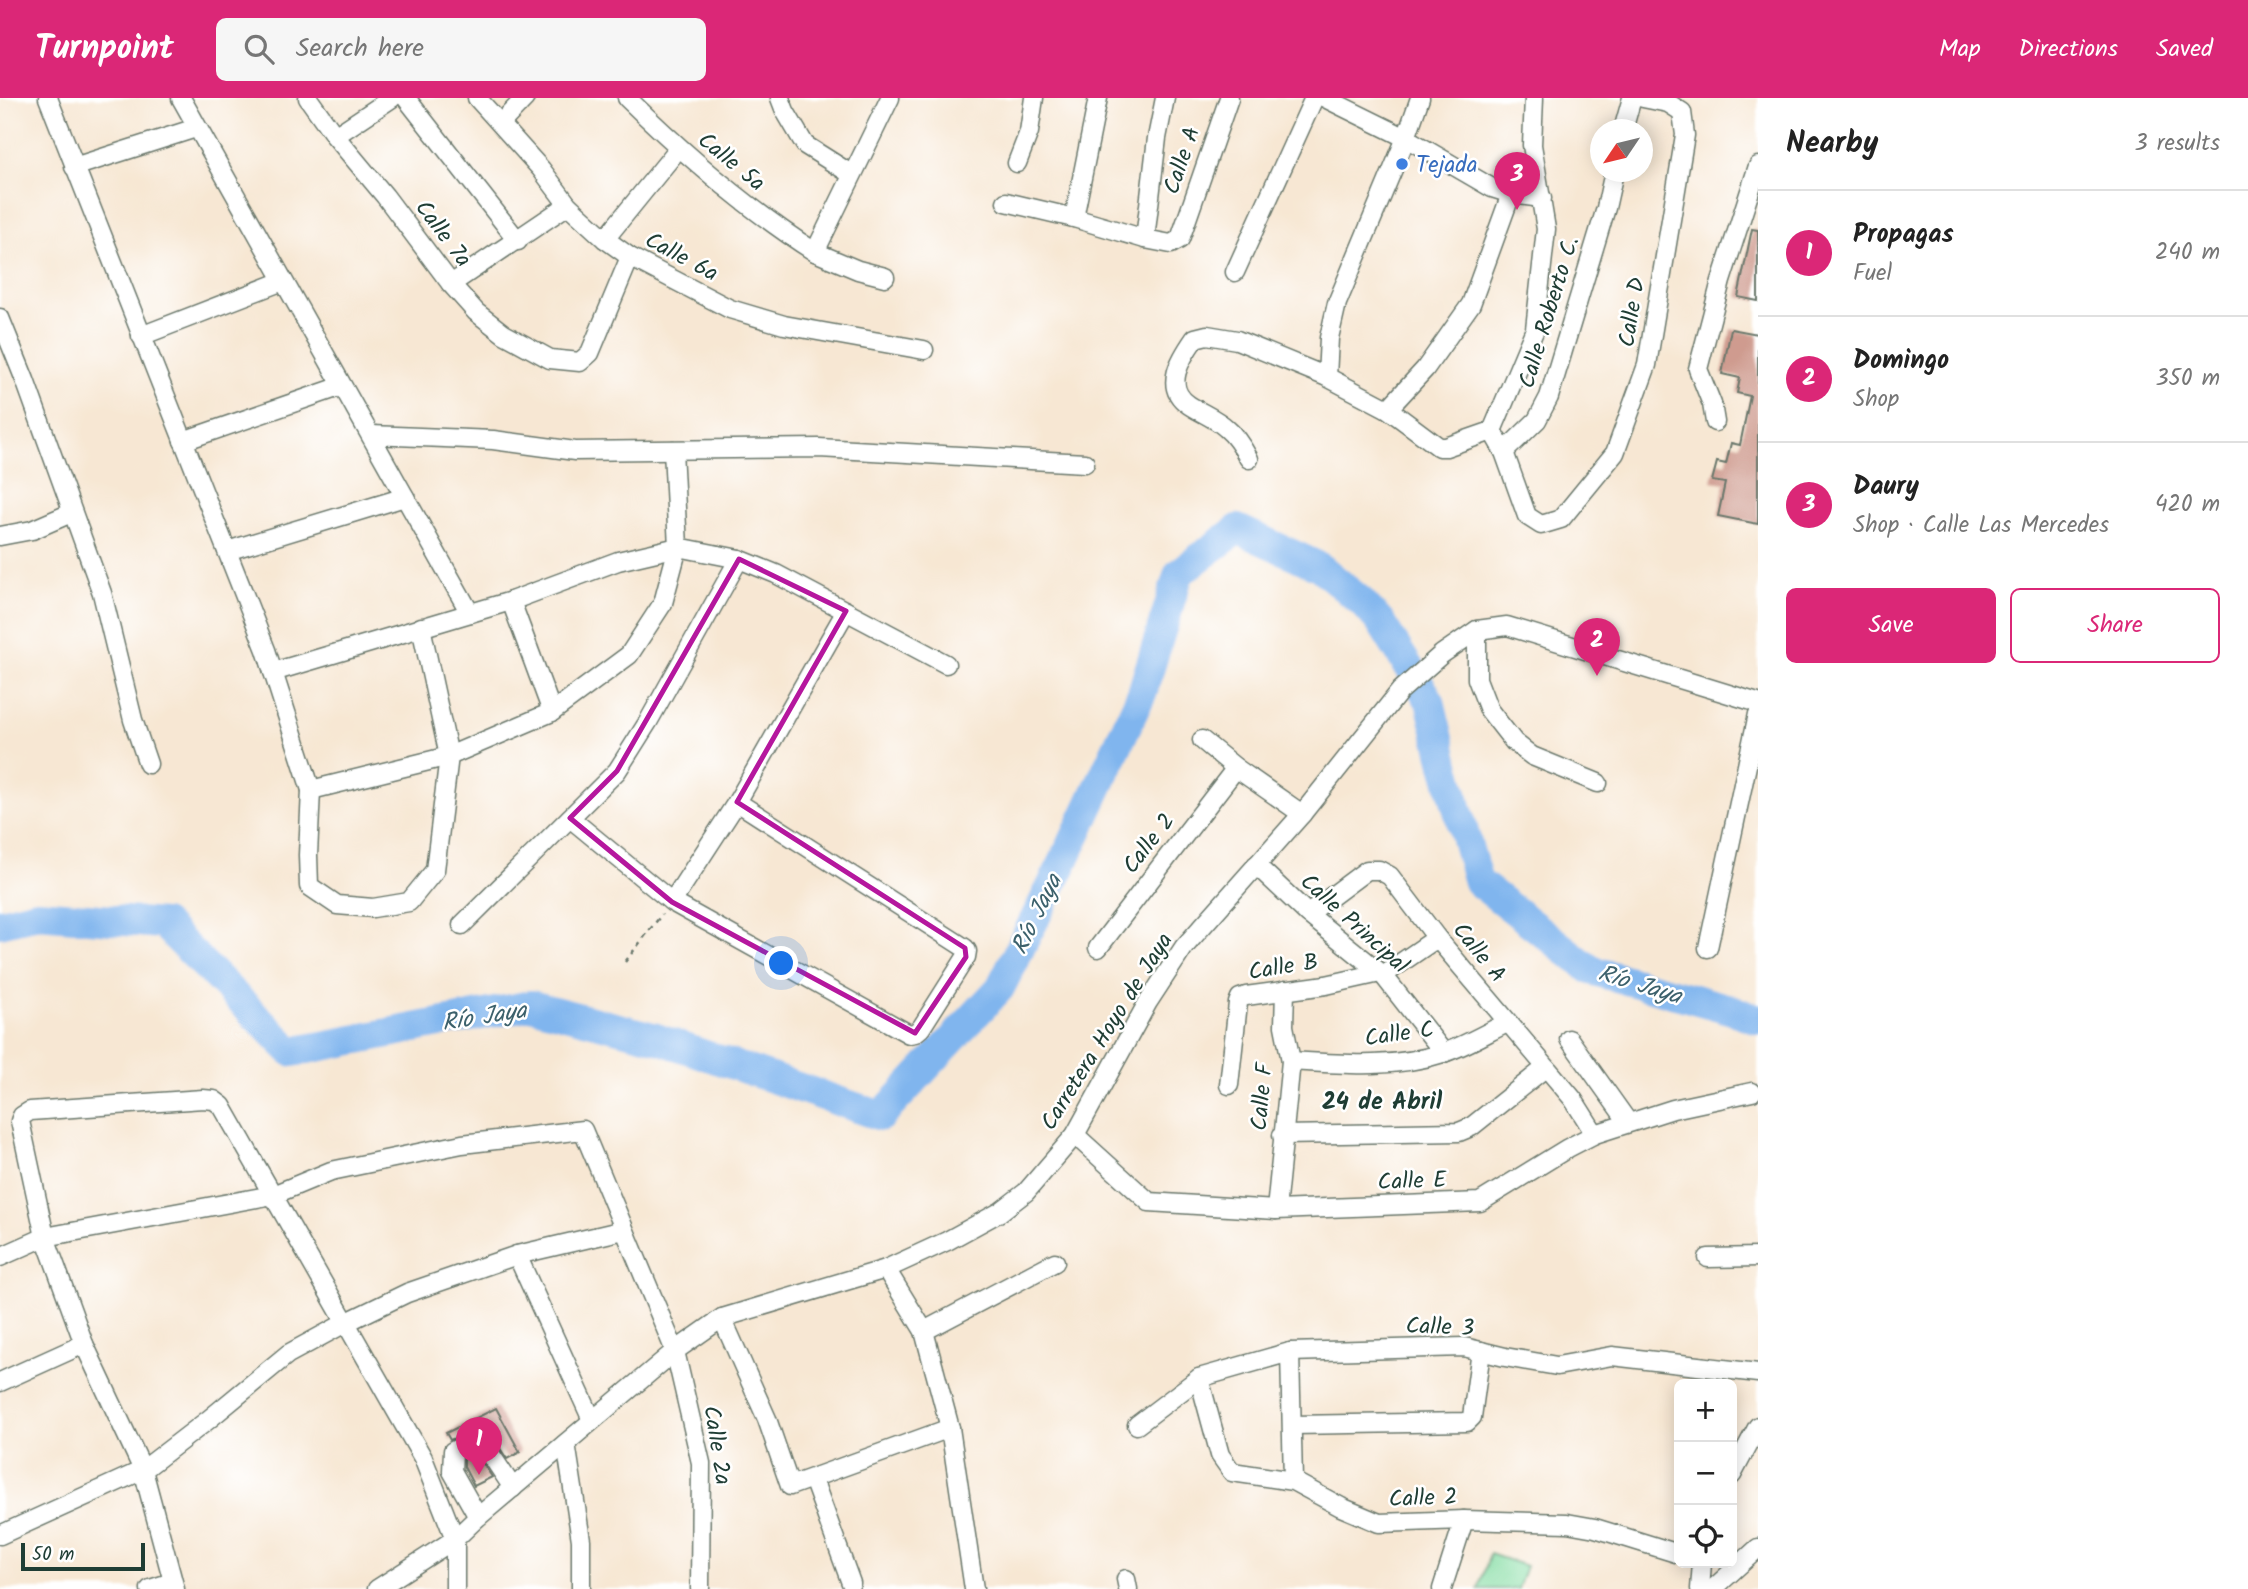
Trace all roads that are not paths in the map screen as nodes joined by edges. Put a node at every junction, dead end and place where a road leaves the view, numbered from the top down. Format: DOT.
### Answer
graph roads {
  1 [pos="48,98"];
  2 [pos="181,98"];
  3 [pos="308,98"];
  4 [pos="392,98"];
  5 [pos="406,98"];
  6 [pos="477,98"];
  7 [pos="525,98"];
  8 [pos="627,98"];
  9 [pos="780,98"];
  10 [pos="890,98"];
  11 [pos="1034,98"];
  12 [pos="1098,98"];
  13 [pos="1165,98"];
  14 [pos="1228,98"];
  15 [pos="1314,98"];
  16 [pos="1325,98"];
  17 [pos="1420,98"];
  18 [pos="1533,98"];
  19 [pos="1632,98"];
  20 [pos="1643,98"];
  21 [pos="1626,119"];
  22 [pos="501,123"];
  23 [pos="196,128"];
  24 [pos="335,136"];
  25 [pos="1406,138"];
  26 [pos="678,149"];
  27 [pos="1017,163"];
  28 [pos="1758,166"];
  29 [pos="74,167"];
  30 [pos="851,174"];
  31 [pos="1612,182"];
  32 [pos="1511,194"];
  33 [pos="1542,198"];
  34 [pos="1006,202"];
  35 [pos="569,205"];
  36 [pos="1074,218"];
  37 [pos="605,239"];
  38 [pos="1145,239"];
  39 [pos="518,241"];
  40 [pos="815,252"];
  41 [pos="629,257"];
  42 [pos="1235,272"];
  43 [pos="885,277"];
  44 [pos="283,281"];
  45 [pos="451,284"];
  46 [pos="0,318"];
  47 [pos="141,336"];
  48 [pos="924,350"];
  49 [pos="1327,377"];
  50 [pos="342,386"];
  51 [pos="1388,409"];
  52 [pos="1715,422"];
  53 [pos="1492,431"];
  54 [pos="371,435"];
  55 [pos="183,441"];
  56 [pos="673,450"];
  57 [pos="1504,452"];
  58 [pos="1249,459"];
  59 [pos="1085,463"];
  60 [pos="405,497"];
  61 [pos="71,513"];
  62 [pos="0,536"];
  63 [pos="678,547"];
  64 [pos="227,551"];
  65 [pos="739,559"];
  66 [pos="511,601"];
  67 [pos="846,611"];
  68 [pos="470,612"];
  69 [pos="421,627"];
  70 [pos="1477,630"];
  71 [pos="946,664"];
  72 [pos="273,672"];
  73 [pos="1758,703"];
  74 [pos="552,712"];
  75 [pos="1758,714"];
  76 [pos="1202,740"];
  77 [pos="449,756"];
  78 [pos="148,764"];
  79 [pos="1236,768"];
  80 [pos="1598,783"];
  81 [pos="311,790"];
  82 [pos="737,802"];
  83 [pos="1302,814"];
  84 [pos="570,818"];
  85 [pos="1256,865"];
  86 [pos="671,901"];
  87 [pos="1308,914"];
  88 [pos="462,925"];
  89 [pos="1437,939"];
  90 [pos="1098,948"];
  91 [pos="1708,948"];
  92 [pos="1381,974"];
  93 [pos="1285,990"];
  94 [pos="1507,1023"];
  95 [pos="1569,1039"];
  96 [pos="1444,1053"];
  97 [pos="1291,1061"];
  98 [pos="1545,1068"];
  99 [pos="1229,1085"];
  100 [pos="1752,1092"];
  101 [pos="1628,1122"];
  102 [pos="1595,1134"];
  103 [pos="1075,1135"];
  104 [pos="1282,1135"];
  105 [pos="273,1195"];
  106 [pos="1276,1210"];
  107 [pos="624,1230"];
  108 [pos="45,1237"];
  109 [pos="517,1255"];
  110 [pos="0,1257"];
  111 [pos="1758,1257"];
  112 [pos="1708,1258"];
  113 [pos="1055,1262"];
  114 [pos="886,1269"];
  115 [pos="722,1318"];
  116 [pos="347,1322"];
  117 [pos="924,1331"];
  118 [pos="84,1344"];
  119 [pos="675,1351"];
  120 [pos="1481,1351"];
  121 [pos="1290,1352"];
  122 [pos="1758,1373"];
  123 [pos="1199,1378"];
  124 [pos="0,1382"];
  125 [pos="593,1420"];
  126 [pos="1137,1425"];
  127 [pos="1293,1426"];
  128 [pos="1758,1426"];
  129 [pos="950,1428"];
  130 [pos="566,1443"];
  131 [pos="1737,1466"];
  132 [pos="143,1470"];
  133 [pos="813,1479"];
  134 [pos="1293,1481"];
  135 [pos="513,1488"];
  136 [pos="478,1517"];
  137 [pos="1464,1520"];
  138 [pos="0,1535"];
  139 [pos="455,1539"];
  140 [pos="1758,1548"];
  141 [pos="1674,1552"];
  142 [pos="1702,1568"];
  143 [pos="850,1583"];
  144 [pos="173,1585"];
  145 [pos="150,1589"];
  146 [pos="377,1589"];
  147 [pos="455,1589"];
  148 [pos="580,1589"];
  149 [pos="700,1589"];
  150 [pos="974,1589"];
  151 [pos="1442,1589"];
  152 [pos="1700,1589"];
  153 [pos="1713,1589"];
  1 -- 29 [label="street"];
  2 -- 23 [label="street"];
  3 -- 24 [label="street, Calle 7a"];
  4 -- 24 [label="street"];
  5 -- 39 [label="street"];
  6 -- 22 [label="street, Calle 6a"];
  7 -- 22 [label="street"];
  8 -- 26 [label="street, Calle 5a"];
  9 -- 30 [label="street"];
  10 -- 30 [label="street"];
  11 -- 27 [label="street"];
  12 -- 36 [label="street"];
  13 -- 38 [label="street"];
  14 -- 38 [label="street, Calle A"];
  15 -- 42 [label="street"];
  16 -- 25 [label="street"];
  17 -- 25 [label="street"];
  18 -- 33 [label="street"];
  19 -- 21 [label="street"];
  20 -- 57 [label="street, Calle D"];
  22 -- 35 [label="street, Calle 6a"];
  23 -- 29 [label="street"];
  23 -- 44 [label="street"];
  24 -- 45 [label="street, Calle 7a"];
  25 -- 32 [label="street"];
  25 -- 49 [label="street"];
  26 -- 37 [label="street"];
  26 -- 40 [label="street, Calle 5a"];
  28 -- 52 [label="street"];
  29 -- 47 [label="street"];
  30 -- 40 [label="street"];
  31 -- 57 [label="street, Calle Roberto C."];
  32 -- 33 [label="street"];
  32 -- 51 [label="street"];
  33 -- 53 [label="street"];
  34 -- 36 [label="street"];
  35 -- 37 [label="street, Calle 6a"];
  35 -- 39 [label="street"];
  36 -- 38 [label="street"];
  37 -- 41 [label="street, Calle 6a"];
  39 -- 45 [label="street"];
  40 -- 43 [label="street, Calle 5a"];
  41 -- 45 [label="street, Calle 7a"];
  41 -- 48 [label="street, Calle 6a"];
  44 -- 47 [label="street"];
  44 -- 50 [label="street"];
  46 -- 61 [label="street"];
  47 -- 55 [label="street"];
  49 -- 51 [label="street"];
  49 -- 58 [label="street"];
  50 -- 54 [label="street"];
  50 -- 55 [label="street"];
  51 -- 53 [label="street"];
  53 -- 57 [label="street"];
  54 -- 56 [label="street"];
  54 -- 60 [label="street"];
  55 -- 64 [label="street"];
  56 -- 59 [label="street"];
  56 -- 63 [label="street"];
  60 -- 64 [label="street"];
  60 -- 68 [label="street"];
  61 -- 62 [label="street"];
  61 -- 78 [label="street"];
  63 -- 65 [label="street"];
  63 -- 66 [label="street"];
  63 -- 74 [label="street"];
  64 -- 72 [label="street"];
  65 -- 67 [label="street"];
  65 -- 84 [label="street"];
  66 -- 68 [label="street"];
  66 -- 74 [label="street"];
  67 -- 71 [label="street"];
  67 -- 82 [label="street"];
  68 -- 69 [label="street"];
  69 -- 72 [label="street"];
  69 -- 77 [label="street"];
  70 -- 73 [label="street"];
  70 -- 80 [label="street"];
  70 -- 83 [label="street, Carretera Hoyo de Jaya"];
  72 -- 81 [label="street"];
  74 -- 77 [label="street"];
  75 -- 91 [label="street"];
  76 -- 79 [label="street"];
  77 -- 81 [label="street"];
  77 -- 81 [label="street"];
  79 -- 83 [label="street"];
  79 -- 90 [label="street, Calle 2"];
  82 -- 86 [label="street"];
  82 -- 86 [label="street"];
  83 -- 85 [label="street, Carretera Hoyo de Jaya"];
  84 -- 86 [label="street"];
  84 -- 88 [label="street"];
  85 -- 87 [label="street, Calle Principal"];
  85 -- 103 [label="street, Carretera Hoyo de Jaya"];
  87 -- 89 [label="street, Calle A"];
  87 -- 92 [label="street, Calle Principal"];
  89 -- 92 [label="street, Calle B"];
  89 -- 94 [label="street, Calle A"];
  92 -- 93 [label="street, Calle B"];
  92 -- 96 [label="street, Calle Principal"];
  93 -- 97 [label="street, Calle F"];
  93 -- 99 [label="street, Calle B"];
  94 -- 96 [label="street, Calle C"];
  94 -- 98 [label="street, Calle A"];
  95 -- 101 [label="street"];
  96 -- 97 [label="street, Calle C"];
  97 -- 104 [label="street, Calle F"];
  98 -- 102 [label="street, Calle A"];
  98 -- 104 [label="street"];
  100 -- 101 [label="street, Calle E"];
  101 -- 102 [label="street, Calle E"];
  102 -- 106 [label="street, Calle E"];
  103 -- 106 [label="street, Calle E"];
  103 -- 114 [label="street, Carretera Hoyo de Jaya"];
  104 -- 106 [label="street, Calle F"];
  105 -- 107 [label="street, Calle 2a"];
  105 -- 108 [label="street"];
  105 -- 108 [label="street"];
  105 -- 116 [label="street"];
  107 -- 109 [label="street"];
  107 -- 119 [label="street, Calle 2a"];
  108 -- 110 [label="street"];
  108 -- 118 [label="street"];
  109 -- 116 [label="street"];
  109 -- 125 [label="street"];
  111 -- 112 [label="street"];
  113 -- 117 [label="street"];
  114 -- 115 [label="street, Carretera Hoyo de Jaya"];
  114 -- 117 [label="street"];
  115 -- 119 [label="street, Carretera Hoyo de Jaya"];
  115 -- 133 [label="street"];
  116 -- 132 [label="street"];
  116 -- 139 [label="street"];
  117 -- 129 [label="street"];
  118 -- 124 [label="street"];
  118 -- 132 [label="street"];
  119 -- 125 [label="street, Carretera Hoyo de Jaya"];
  119 -- 149 [label="street, Calle 2a"];
  120 -- 121 [label="street, Calle 3"];
  120 -- 122 [label="street, Calle 3"];
  120 -- 127 [label="street"];
  121 -- 123 [label="street, Calle 3"];
  121 -- 127 [label="street"];
  123 -- 126 [label="street, Calle 3"];
  123 -- 134 [label="street, Calle 2"];
  125 -- 130 [label="street, Carretera Hoyo de Jaya"];
  127 -- 134 [label="street"];
  128 -- 131 [label="street"];
  129 -- 133 [label="street"];
  129 -- 150 [label="street"];
  130 -- 135 [label="street, Carretera Hoyo de Jaya"];
  130 -- 148 [label="street"];
  132 -- 138 [label="street"];
  132 -- 144 [label="street"];
  133 -- 143 [label="street"];
  134 -- 137 [label="street, Calle 2"];
  135 -- 136 [label="street, Carretera Hoyo de Jaya"];
  135 -- 136 [label="street"];
  136 -- 139 [label="street, Carretera Hoyo de Jaya"];
  137 -- 141 [label="street, Calle 2"];
  137 -- 151 [label="street"];
  139 -- 146 [label="street, Carretera Hoyo de Jaya"];
  139 -- 147 [label="street"];
  140 -- 153 [label="street"];
  142 -- 152 [label="street"];
  144 -- 145 [label="street"];
}
